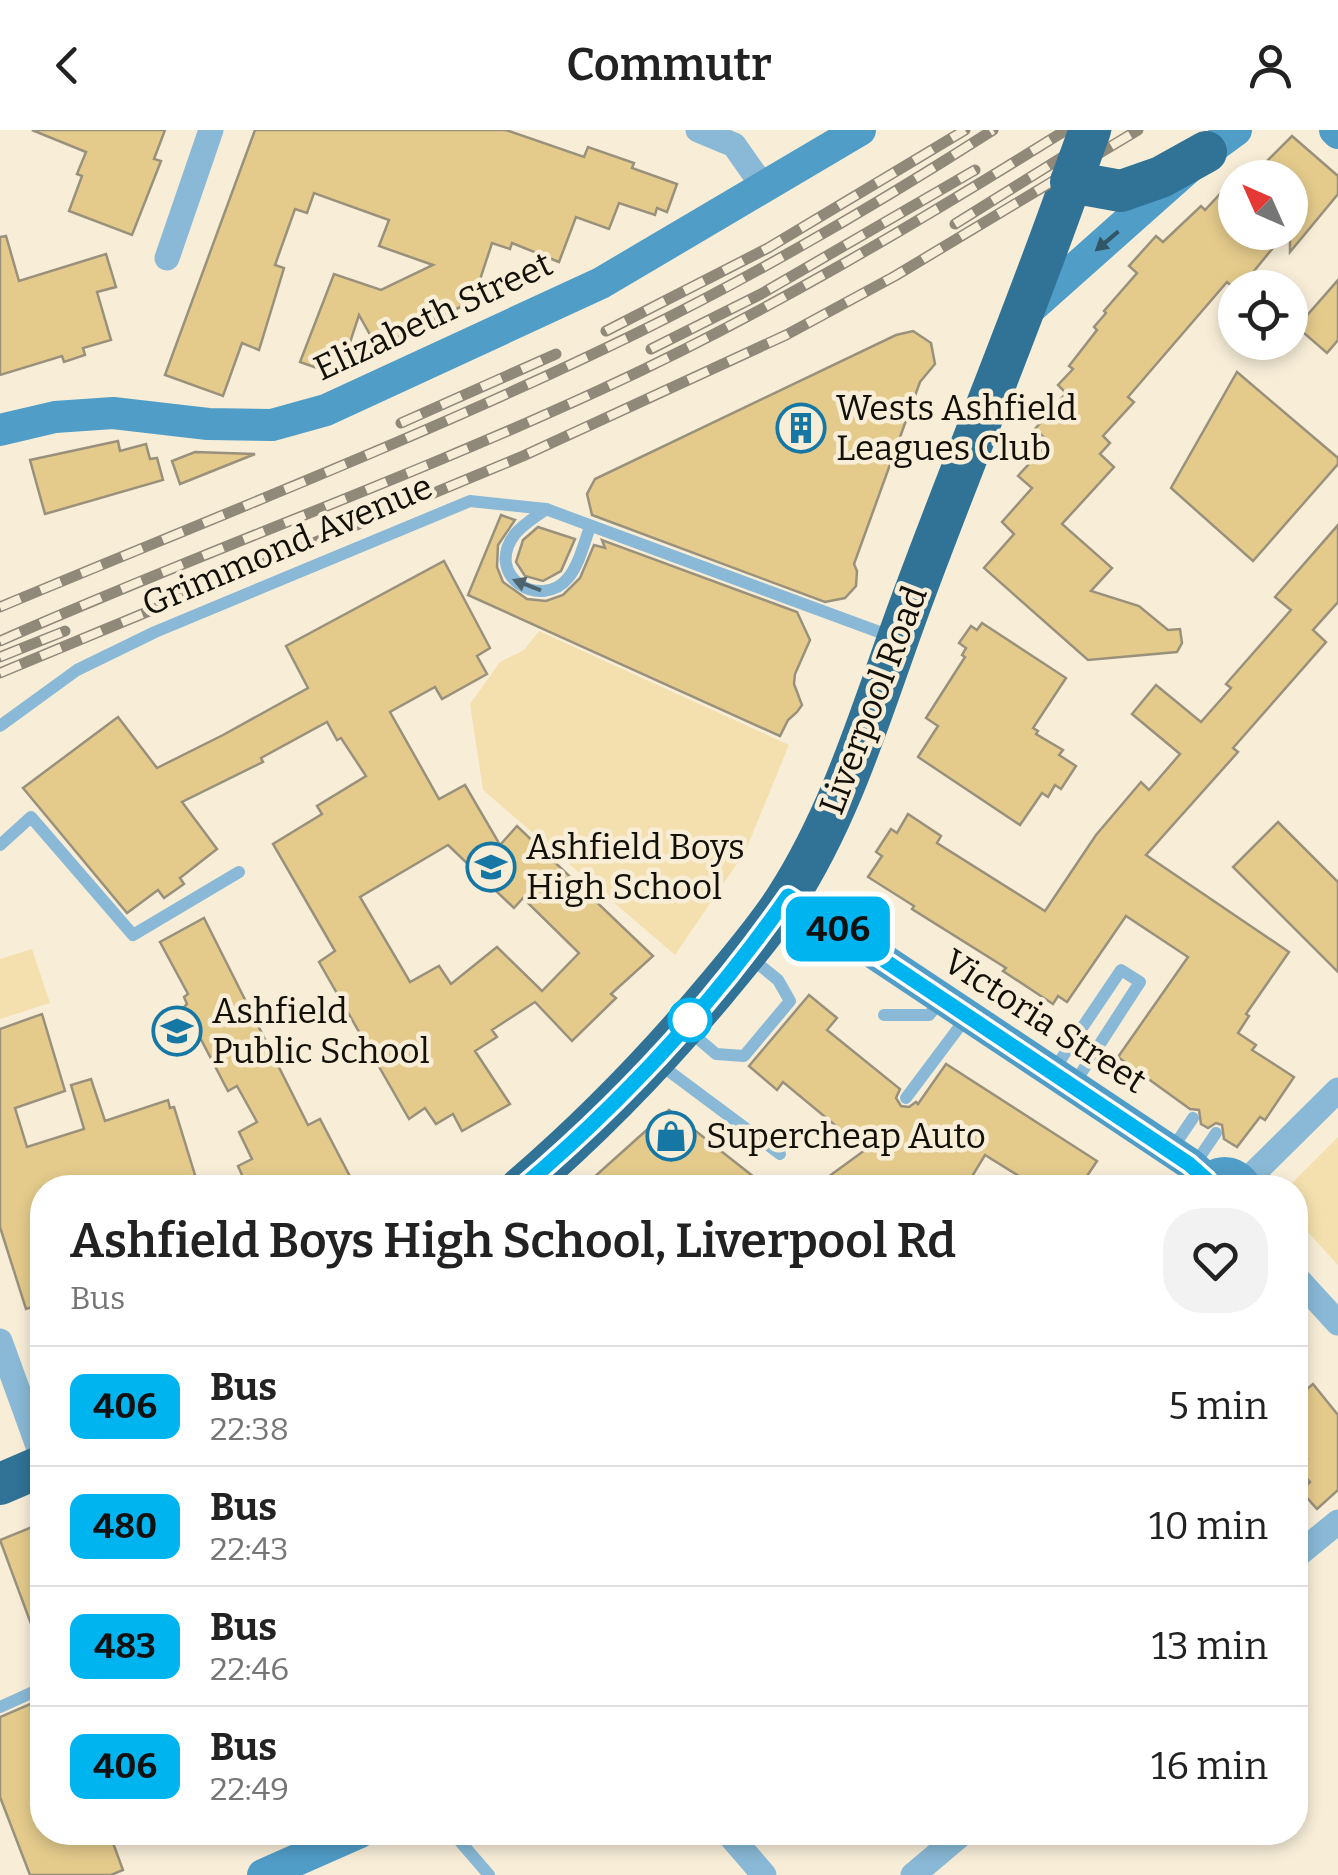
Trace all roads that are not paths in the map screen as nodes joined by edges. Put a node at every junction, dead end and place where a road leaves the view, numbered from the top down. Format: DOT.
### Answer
graph roads {
  1 [pos="211,130"];
  2 [pos="698,130"];
  3 [pos="860,130"];
  4 [pos="1090,130"];
  5 [pos="1221,141"];
  6 [pos="1071,182"];
  7 [pos="765,189"];
  8 [pos="167,258"];
  9 [pos="1024,313"];
  10 [pos="0,430"];
  11 [pos="546,508"];
  12 [pos="590,527"];
  13 [pos="898,638"];
  14 [pos="2,719"];
  15 [pos="0,846"];
  16 [pos="239,872"];
  17 [pos="788,896"];
  18 [pos="746,953"];
  19 [pos="954,1009"];
  20 [pos="884,1015"];
  21 [pos="684,1027"];
  22 [pos="654,1060"];
  23 [pos="1062,1080"];
  24 [pos="1338,1090"];
  25 [pos="906,1098"];
  26 [pos="1194,1118"];
  27 [pos="1216,1133"];
  28 [pos="780,1154"];
  29 [pos="1193,1172"];
  30 [pos="542,1175"];
  31 [pos="1231,1175"];
  32 [pos="1256,1175"];
  33 [pos="1308,1290"];
  34 [pos="1338,1323"];
  35 [pos="0,1340"];
  36 [pos="30,1424"];
  37 [pos="30,1471"];
  38 [pos="0,1484"];
  39 [pos="1338,1522"];
  40 [pos="1308,1547"];
  41 [pos="30,1693"];
  42 [pos="0,1707"];
  43 [pos="331,1845"];
  44 [pos="463,1845"];
  45 [pos="738,1845"];
  46 [pos="949,1845"];
  47 [pos="263,1875"];
  48 [pos="489,1875"];
  49 [pos="764,1875"];
  50 [pos="913,1875"];
  1 -- 8 [label="street"];
  2 -- 7 [label="street"];
  3 -- 7 [label="main road, Elizabeth Street"];
  4 -- 6 [label="highway, Liverpool Road, bridge"];
  5 -- 6 [label="highway"];
  5 -- 9 [label="main road, one-way"];
  6 -- 9 [label="highway, Liverpool Road"];
  7 -- 10 [label="main road, Elizabeth Street"];
  9 -- 13 [label="highway, Liverpool Road"];
  11 -- 12 [label="lane, Grimmond Avenue"];
  12 -- 11 [label="lane, one-way"];
  11 -- 14 [label="lane, Grimmond Avenue"];
  12 -- 13 [label="lane, Grimmond Avenue"];
  13 -- 17 [label="highway, Liverpool Road"];
  15 -- 16 [label="lane"];
  17 -- 18 [label="highway, Liverpool Road"];
  17 -- 19 [label="main road, Victoria Street"];
  18 -- 21 [label="highway, Liverpool Road"];
  18 -- 21 [label="lane"];
  19 -- 20 [label="lane"];
  19 -- 23 [label="main road, Victoria Street"];
  19 -- 25 [label="lane"];
  21 -- 22 [label="highway, Liverpool Road"];
  22 -- 28 [label="lane"];
  22 -- 30 [label="highway, Liverpool Road"];
  23 -- 23 [label="lane"];
  23 -- 29 [label="main road, Victoria Street"];
  24 -- 32 [label="street"];
  26 -- 29 [label="lane"];
  27 -- 29 [label="lane"];
  29 -- 31 [label="main road"];
  33 -- 34 [label="street"];
  35 -- 36 [label="street"];
  37 -- 38 [label="highway"];
  39 -- 40 [label="street"];
  41 -- 42 [label="lane"];
  43 -- 47 [label="main road"];
  44 -- 48 [label="lane"];
  45 -- 49 [label="street"];
  46 -- 50 [label="street"];
}
